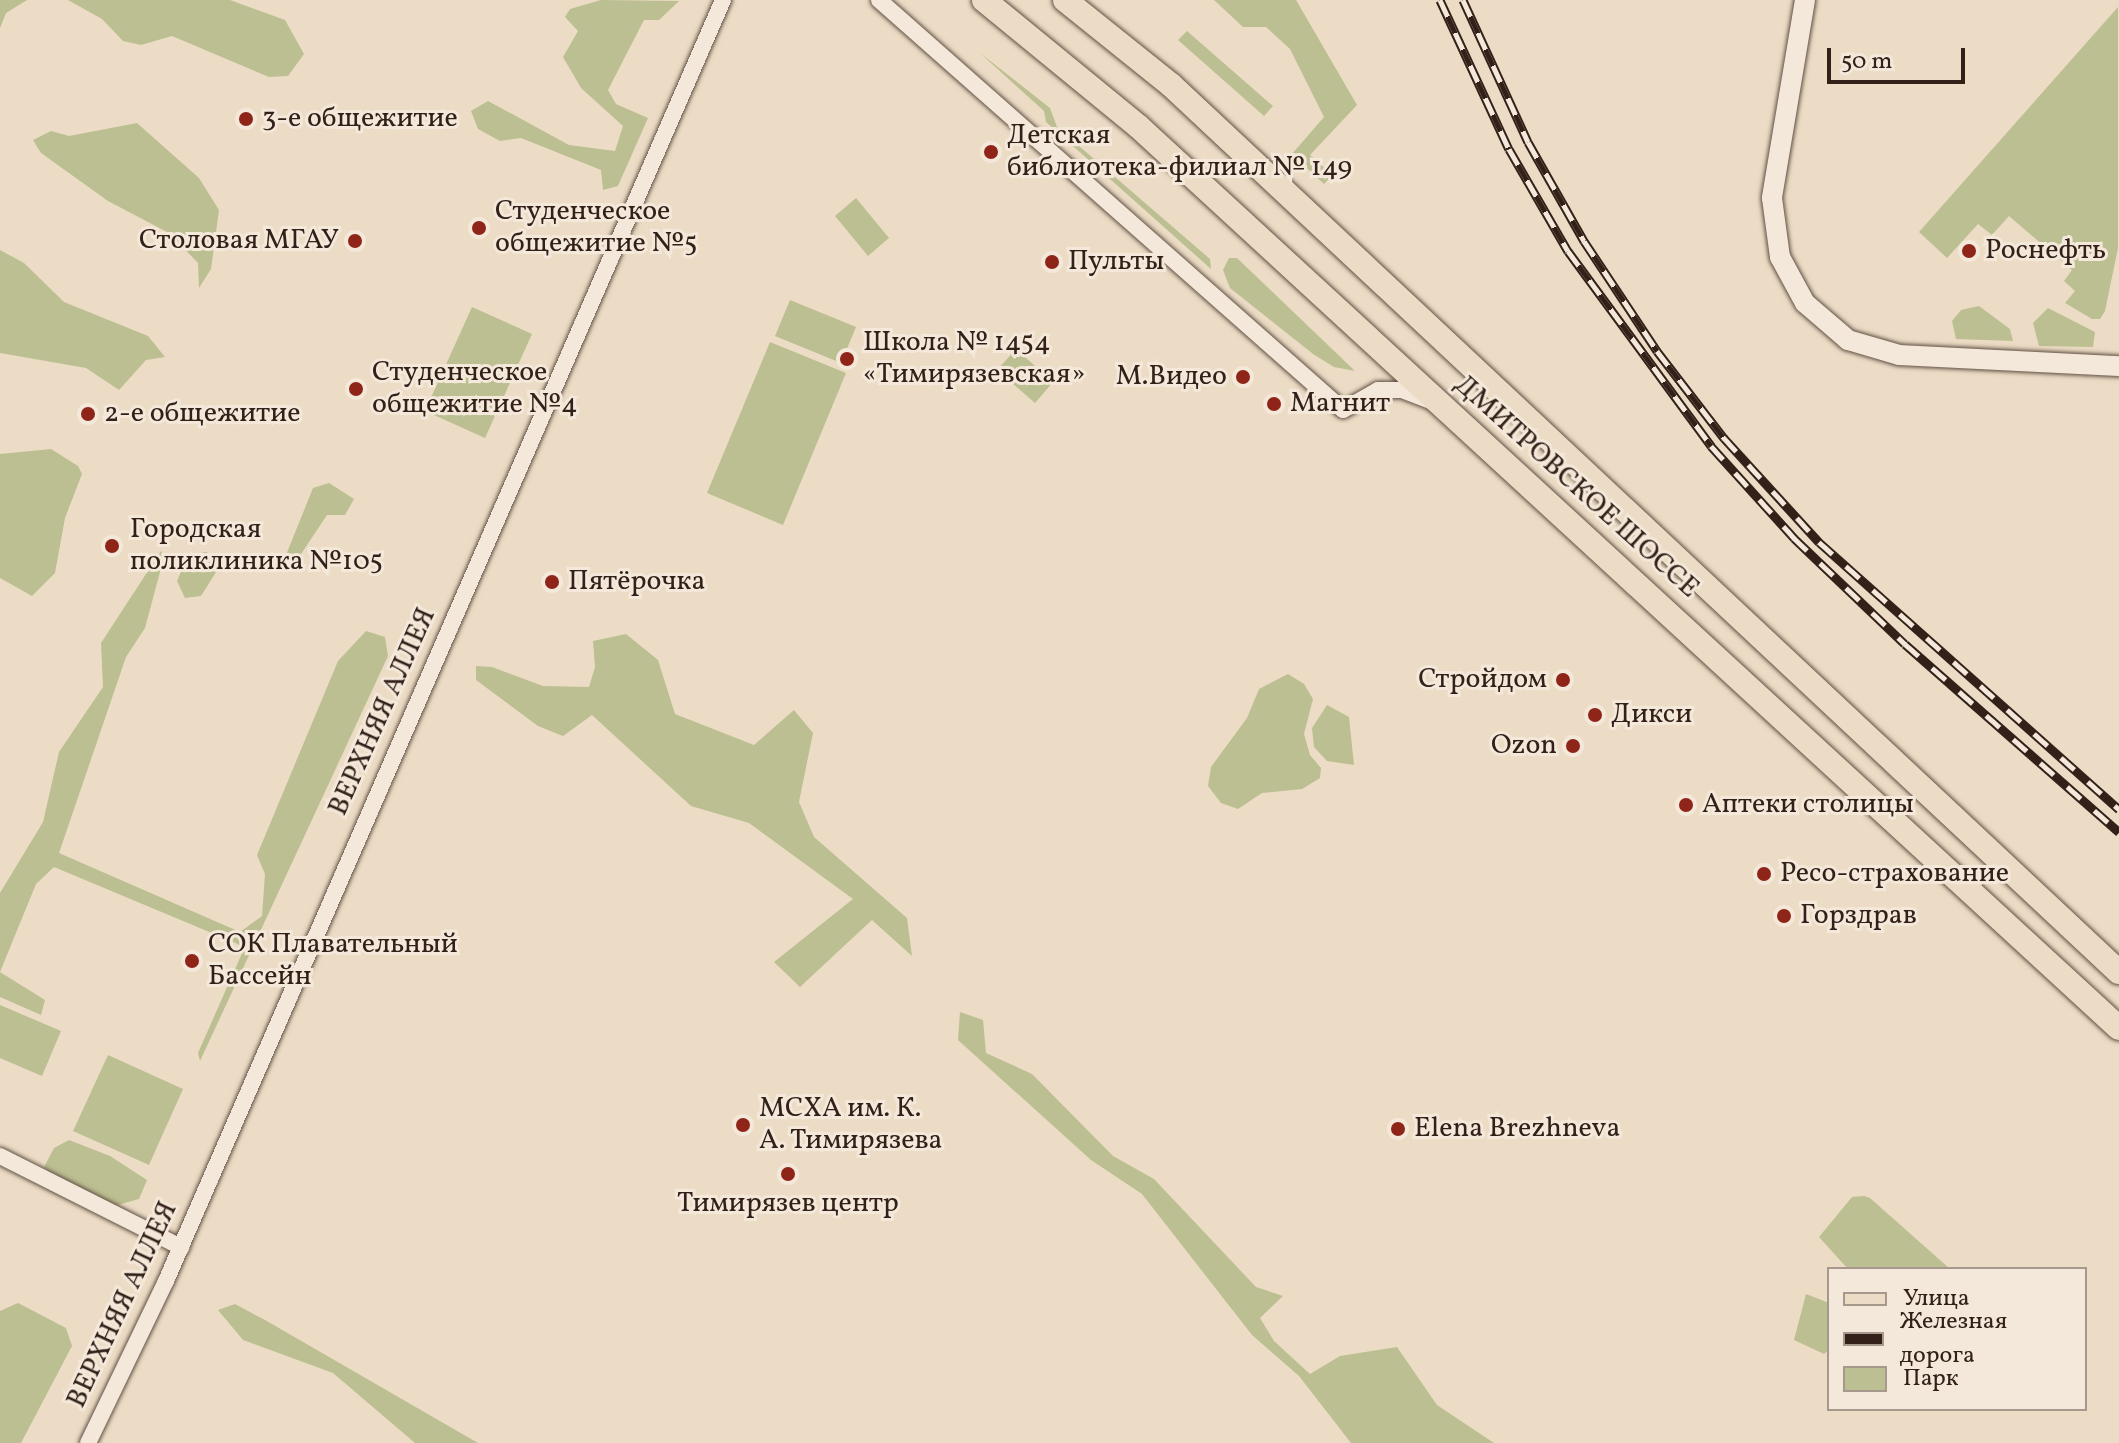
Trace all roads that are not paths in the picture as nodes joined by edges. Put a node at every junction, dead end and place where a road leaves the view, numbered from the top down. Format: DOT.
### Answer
graph roads {
  1 [pos="723,0"];
  2 [pos="879,0"];
  3 [pos="984,0"];
  4 [pos="1065,0"];
  5 [pos="1805,0"];
  6 [pos="2119,366"];
  7 [pos="1441,405"];
  8 [pos="2119,972"];
  9 [pos="2119,1028"];
  10 [pos="0,1156"];
  11 [pos="181,1247"];
  12 [pos="88,1443"];
  1 -- 11 [label="street, ВЕРХНЯЯ АЛЛЕЯ"];
  2 -- 7 [label="street"];
  3 -- 7 [label="main road, ДМИТРОВСКОЕ ШОССЕ"];
  4 -- 8 [label="main road, ДМИТРОВСКОЕ ШОССЕ"];
  5 -- 6 [label="street"];
  7 -- 9 [label="main road, ДМИТРОВСКОЕ ШОССЕ"];
  10 -- 11 [label="street"];
  11 -- 12 [label="street, ВЕРХНЯЯ АЛЛЕЯ"];
}
